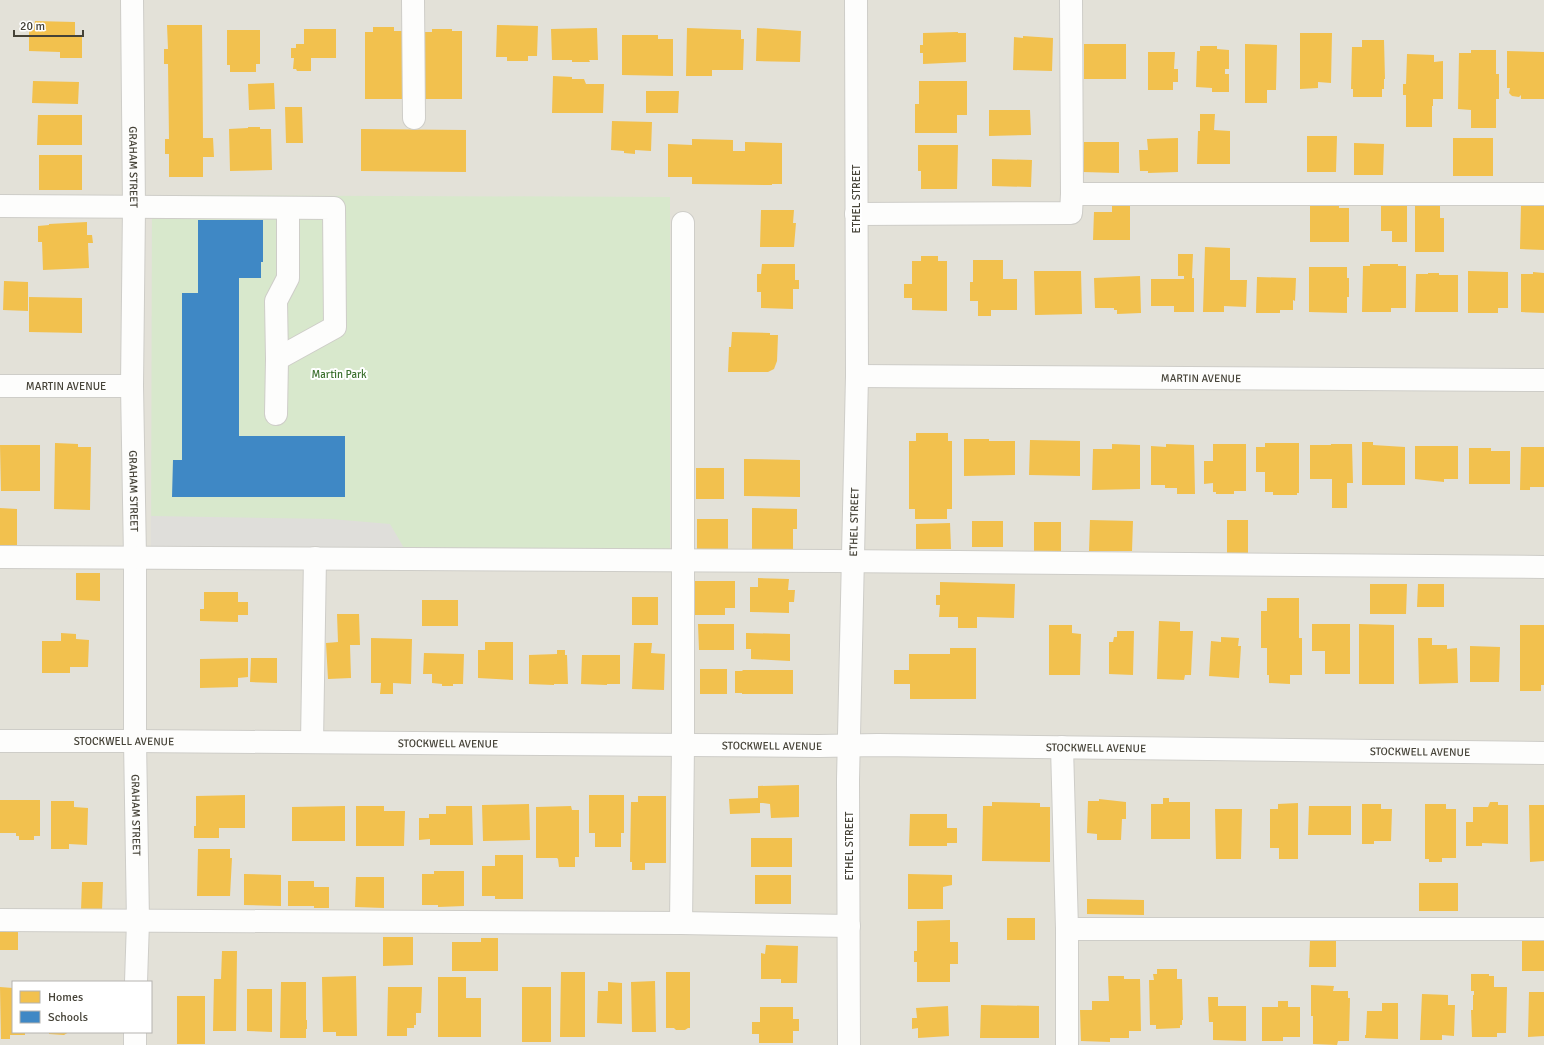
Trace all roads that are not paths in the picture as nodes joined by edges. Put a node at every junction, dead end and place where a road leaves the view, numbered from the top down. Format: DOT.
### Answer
graph roads {
  1 [pos="132,0"];
  2 [pos="413,0"];
  3 [pos="856,0"];
  4 [pos="1071,0"];
  5 [pos="414,118"];
  6 [pos="1072,194"];
  7 [pos="1544,194"];
  8 [pos="0,206"];
  9 [pos="134,207"];
  10 [pos="288,208"];
  11 [pos="856,214"];
  12 [pos="683,223"];
  13 [pos="277,359"];
  14 [pos="857,376"];
  15 [pos="1544,380"];
  16 [pos="0,386"];
  17 [pos="132,386"];
  18 [pos="276,414"];
  19 [pos="0,556"];
  20 [pos="135,557"];
  21 [pos="315,558"];
  22 [pos="683,560"];
  23 [pos="853,562"];
  24 [pos="1544,566"];
  25 [pos="0,741"];
  26 [pos="135,741"];
  27 [pos="312,742"];
  28 [pos="684,745"];
  29 [pos="849,746"];
  30 [pos="1062,747"];
  31 [pos="1544,753"];
  32 [pos="0,920"];
  33 [pos="138,921"];
  34 [pos="681,923"];
  35 [pos="849,926"];
  36 [pos="1067,929"];
  37 [pos="1544,929"];
  38 [pos="136,981"];
  39 [pos="135,1033"];
  40 [pos="135,1045"];
  41 [pos="848,1045"];
  42 [pos="1067,1045"];
  1 -- 9 [label="street, GRAHAM STREET"];
  2 -- 5 [label="street"];
  3 -- 11 [label="street, ETHEL STREET"];
  4 -- 6 [label="street"];
  6 -- 7 [label="street"];
  6 -- 11 [label="street"];
  8 -- 9 [label="street"];
  9 -- 10 [label="street"];
  9 -- 17 [label="street, GRAHAM STREET"];
  10 -- 13 [label="street"];
  10 -- 13 [label="street"];
  11 -- 14 [label="street, ETHEL STREET"];
  12 -- 22 [label="street"];
  13 -- 18 [label="street"];
  14 -- 15 [label="street, MARTIN AVENUE"];
  14 -- 23 [label="street, ETHEL STREET"];
  16 -- 17 [label="street, MARTIN AVENUE"];
  17 -- 20 [label="street, GRAHAM STREET"];
  19 -- 20 [label="street"];
  20 -- 21 [label="street"];
  20 -- 26 [label="street, GRAHAM STREET"];
  21 -- 22 [label="street"];
  21 -- 27 [label="street"];
  22 -- 23 [label="street"];
  22 -- 28 [label="street"];
  23 -- 24 [label="street"];
  23 -- 29 [label="street, ETHEL STREET"];
  25 -- 26 [label="street, STOCKWELL AVENUE"];
  26 -- 27 [label="street, STOCKWELL AVENUE"];
  26 -- 33 [label="street, GRAHAM STREET"];
  27 -- 28 [label="street, STOCKWELL AVENUE"];
  28 -- 29 [label="street, STOCKWELL AVENUE"];
  28 -- 34 [label="street"];
  29 -- 30 [label="street, STOCKWELL AVENUE"];
  29 -- 35 [label="street, ETHEL STREET"];
  30 -- 31 [label="street, STOCKWELL AVENUE"];
  30 -- 36 [label="street"];
  32 -- 33 [label="street"];
  33 -- 34 [label="street"];
  33 -- 38 [label="street, GRAHAM STREET"];
  34 -- 35 [label="street"];
  35 -- 41 [label="street, ETHEL STREET"];
  36 -- 37 [label="street"];
  36 -- 42 [label="street"];
  39 -- 40 [label="street"];
}
